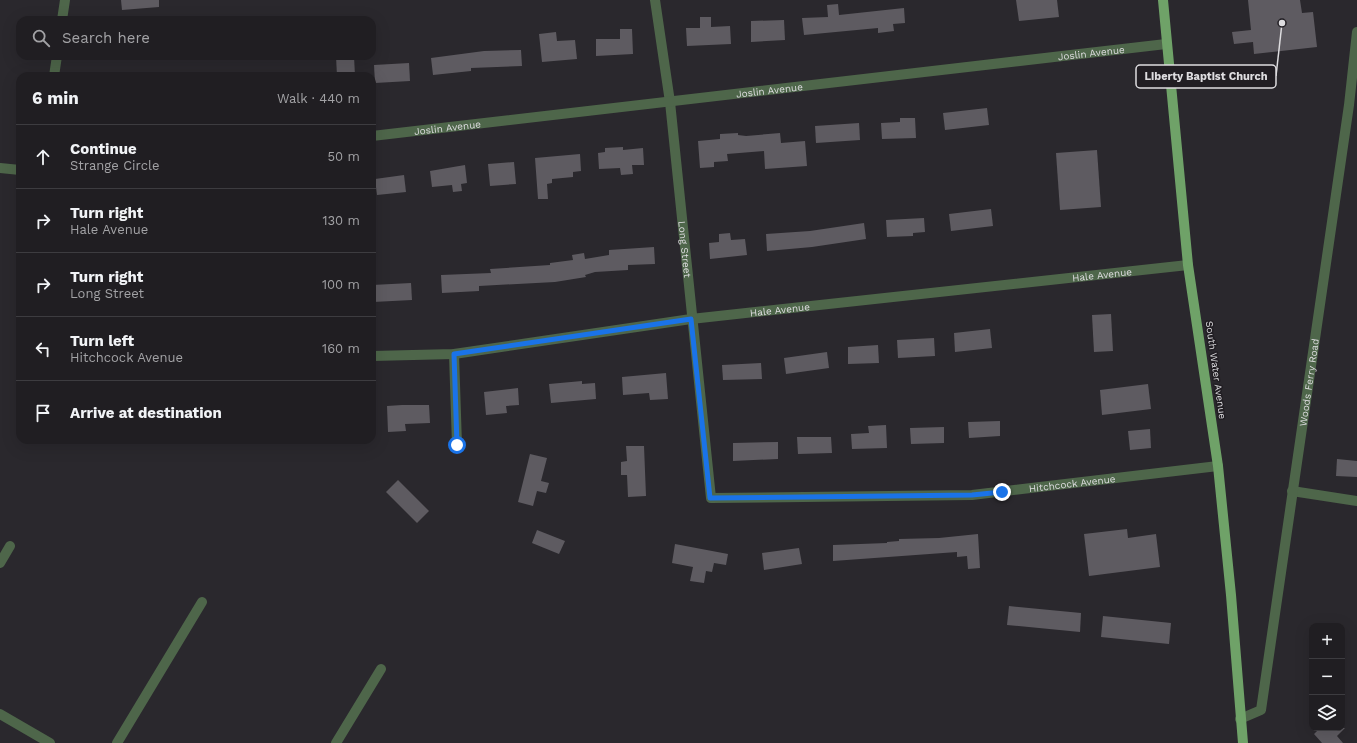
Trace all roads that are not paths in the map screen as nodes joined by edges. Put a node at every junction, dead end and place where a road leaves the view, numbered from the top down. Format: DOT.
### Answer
graph roads {
  1 [pos="65,0"];
  2 [pos="655,0"];
  3 [pos="1163,0"];
  4 [pos="63,16"];
  5 [pos="1357,32"];
  6 [pos="1166,44"];
  7 [pos="56,60"];
  8 [pos="55,72"];
  9 [pos="670,102"];
  10 [pos="376,136"];
  11 [pos="0,168"];
  12 [pos="16,170"];
  13 [pos="1188,265"];
  14 [pos="691,319"];
  15 [pos="454,354"];
  16 [pos="376,356"];
  17 [pos="457,445"];
  18 [pos="1218,466"];
  19 [pos="1292,492"];
  20 [pos="710,498"];
  21 [pos="1357,501"];
  22 [pos="10,546"];
  23 [pos="0,563"];
  24 [pos="202,602"];
  25 [pos="381,669"];
  26 [pos="0,714"];
  27 [pos="1240,719"];
  28 [pos="50,743"];
  29 [pos="117,743"];
  30 [pos="336,743"];
  31 [pos="1243,743"];
  1 -- 4 [label="street"];
  2 -- 9 [label="street, Long Street"];
  3 -- 6 [label="main road, South Water Avenue"];
  5 -- 19 [label="street, Woods Ferry Road"];
  6 -- 9 [label="street, Joslin Avenue"];
  6 -- 13 [label="main road, South Water Avenue"];
  7 -- 8 [label="street"];
  9 -- 10 [label="street, Joslin Avenue"];
  9 -- 14 [label="street, Long Street"];
  11 -- 12 [label="street"];
  13 -- 14 [label="street, Hale Avenue"];
  13 -- 18 [label="main road, South Water Avenue"];
  14 -- 15 [label="street, Hale Avenue"];
  14 -- 20 [label="street, Long Street"];
  15 -- 16 [label="street, Hale Avenue"];
  15 -- 17 [label="street"];
  18 -- 20 [label="street, Hitchcock Avenue"];
  18 -- 27 [label="main road, South Water Avenue"];
  19 -- 21 [label="street"];
  19 -- 27 [label="street, Woods Ferry Road"];
  22 -- 23 [label="street"];
  24 -- 29 [label="street"];
  25 -- 30 [label="street"];
  26 -- 28 [label="street"];
  27 -- 31 [label="main road, South Water Avenue"];
}
